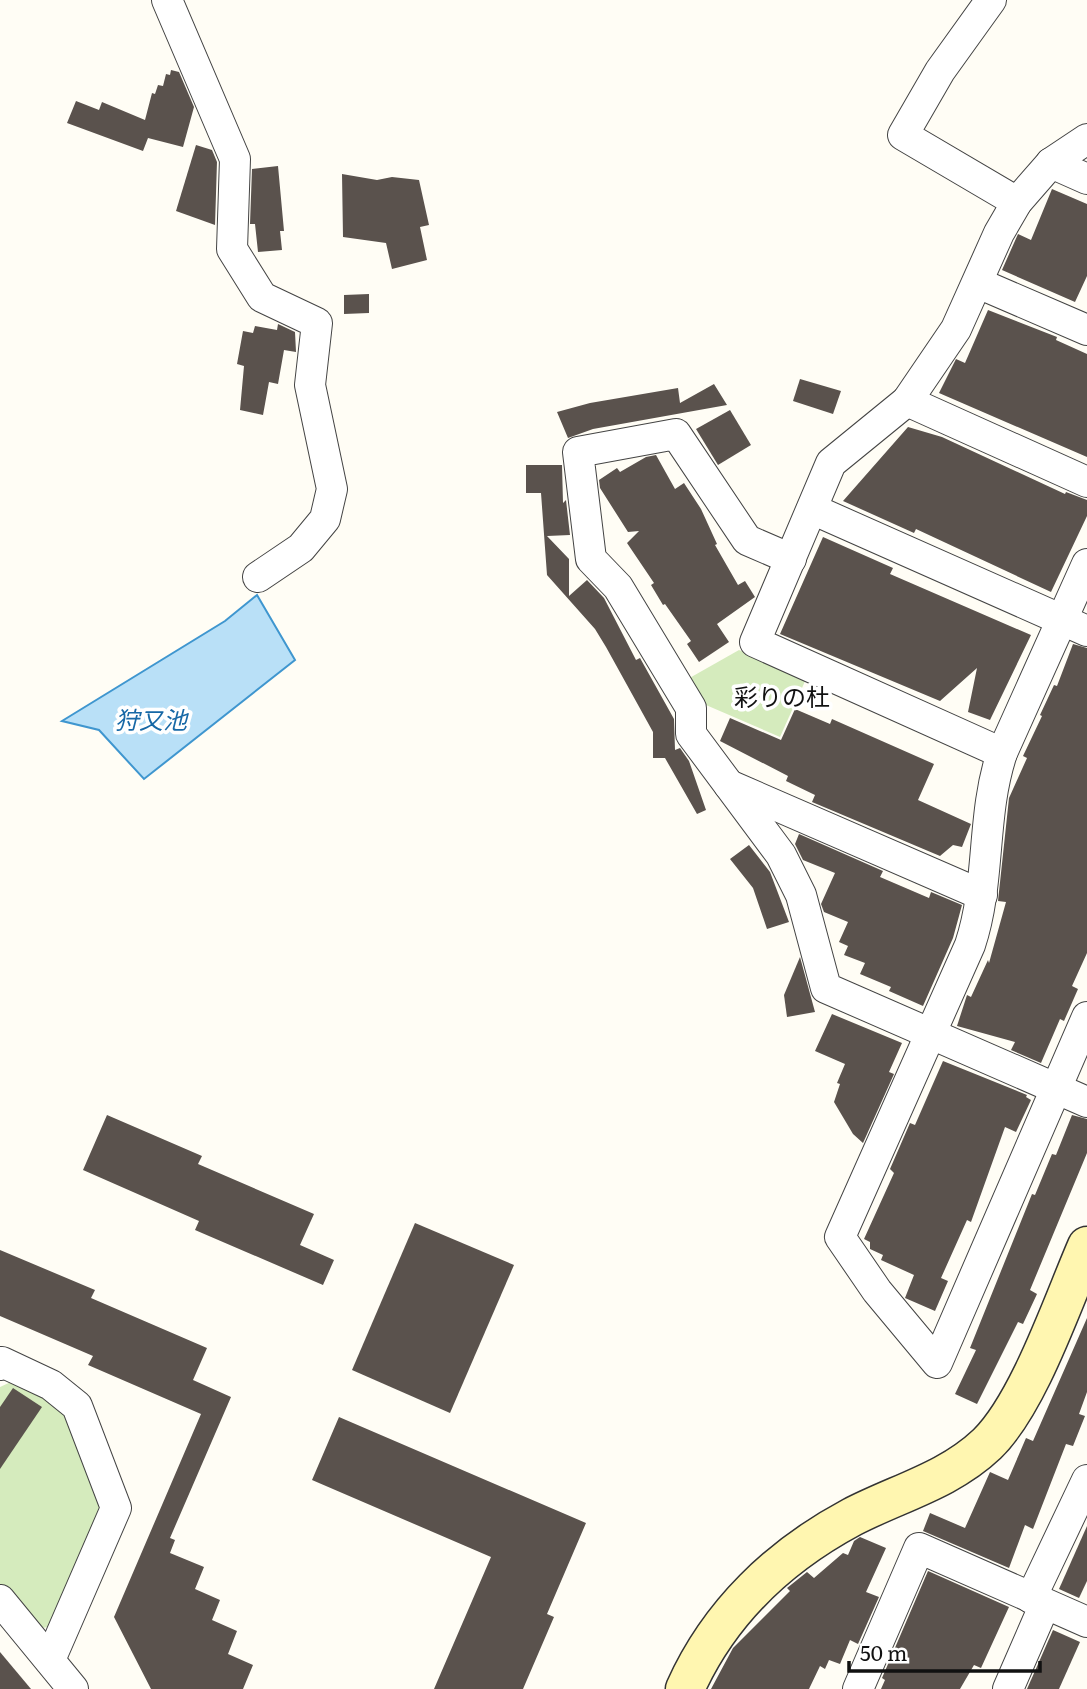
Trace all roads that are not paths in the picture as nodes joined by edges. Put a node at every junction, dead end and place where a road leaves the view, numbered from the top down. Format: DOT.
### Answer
graph roads {
  1 [pos="167,0"];
  2 [pos="991,0"];
  3 [pos="1087,139"];
  4 [pos="1051,163"];
  5 [pos="1087,179"];
  6 [pos="1017,202"];
  7 [pos="978,283"];
  8 [pos="1087,330"];
  9 [pos="907,401"];
  10 [pos="1087,482"];
  11 [pos="812,509"];
  12 [pos="791,559"];
  13 [pos="1087,564"];
  14 [pos="258,578"];
  15 [pos="1074,626"];
  16 [pos="1002,753"];
  17 [pos="727,784"];
  18 [pos="982,895"];
  19 [pos="1087,1017"];
  20 [pos="931,1036"];
  21 [pos="1056,1088"];
  22 [pos="1087,1102"];
  23 [pos="1087,1246"];
  24 [pos="0,1365"];
  25 [pos="1087,1480"];
  26 [pos="1077,1529"];
  27 [pos="0,1600"];
  28 [pos="1038,1601"];
  29 [pos="1087,1622"];
  30 [pos="50,1660"];
  31 [pos="73,1689"];
  32 [pos="685,1689"];
  33 [pos="858,1689"];
  34 [pos="1008,1689"];
  1 -- 14 [label="street"];
  2 -- 6 [label="street"];
  3 -- 4 [label="street"];
  4 -- 5 [label="street"];
  4 -- 6 [label="street"];
  6 -- 7 [label="street"];
  7 -- 8 [label="street"];
  7 -- 9 [label="street"];
  9 -- 10 [label="street"];
  9 -- 11 [label="street"];
  11 -- 12 [label="street"];
  11 -- 15 [label="street"];
  12 -- 16 [label="street"];
  12 -- 17 [label="street"];
  13 -- 15 [label="street"];
  15 -- 16 [label="street"];
  16 -- 18 [label="street"];
  17 -- 18 [label="street"];
  17 -- 20 [label="street"];
  18 -- 20 [label="street"];
  19 -- 21 [label="street"];
  20 -- 21 [label="street"];
  20 -- 21 [label="street"];
  21 -- 22 [label="street"];
  23 -- 32 [label="street"];
  24 -- 30 [label="street"];
  25 -- 26 [label="street"];
  26 -- 28 [label="street"];
  27 -- 30 [label="street"];
  28 -- 29 [label="street"];
  28 -- 33 [label="street"];
  28 -- 34 [label="street"];
  30 -- 31 [label="street"];
}
